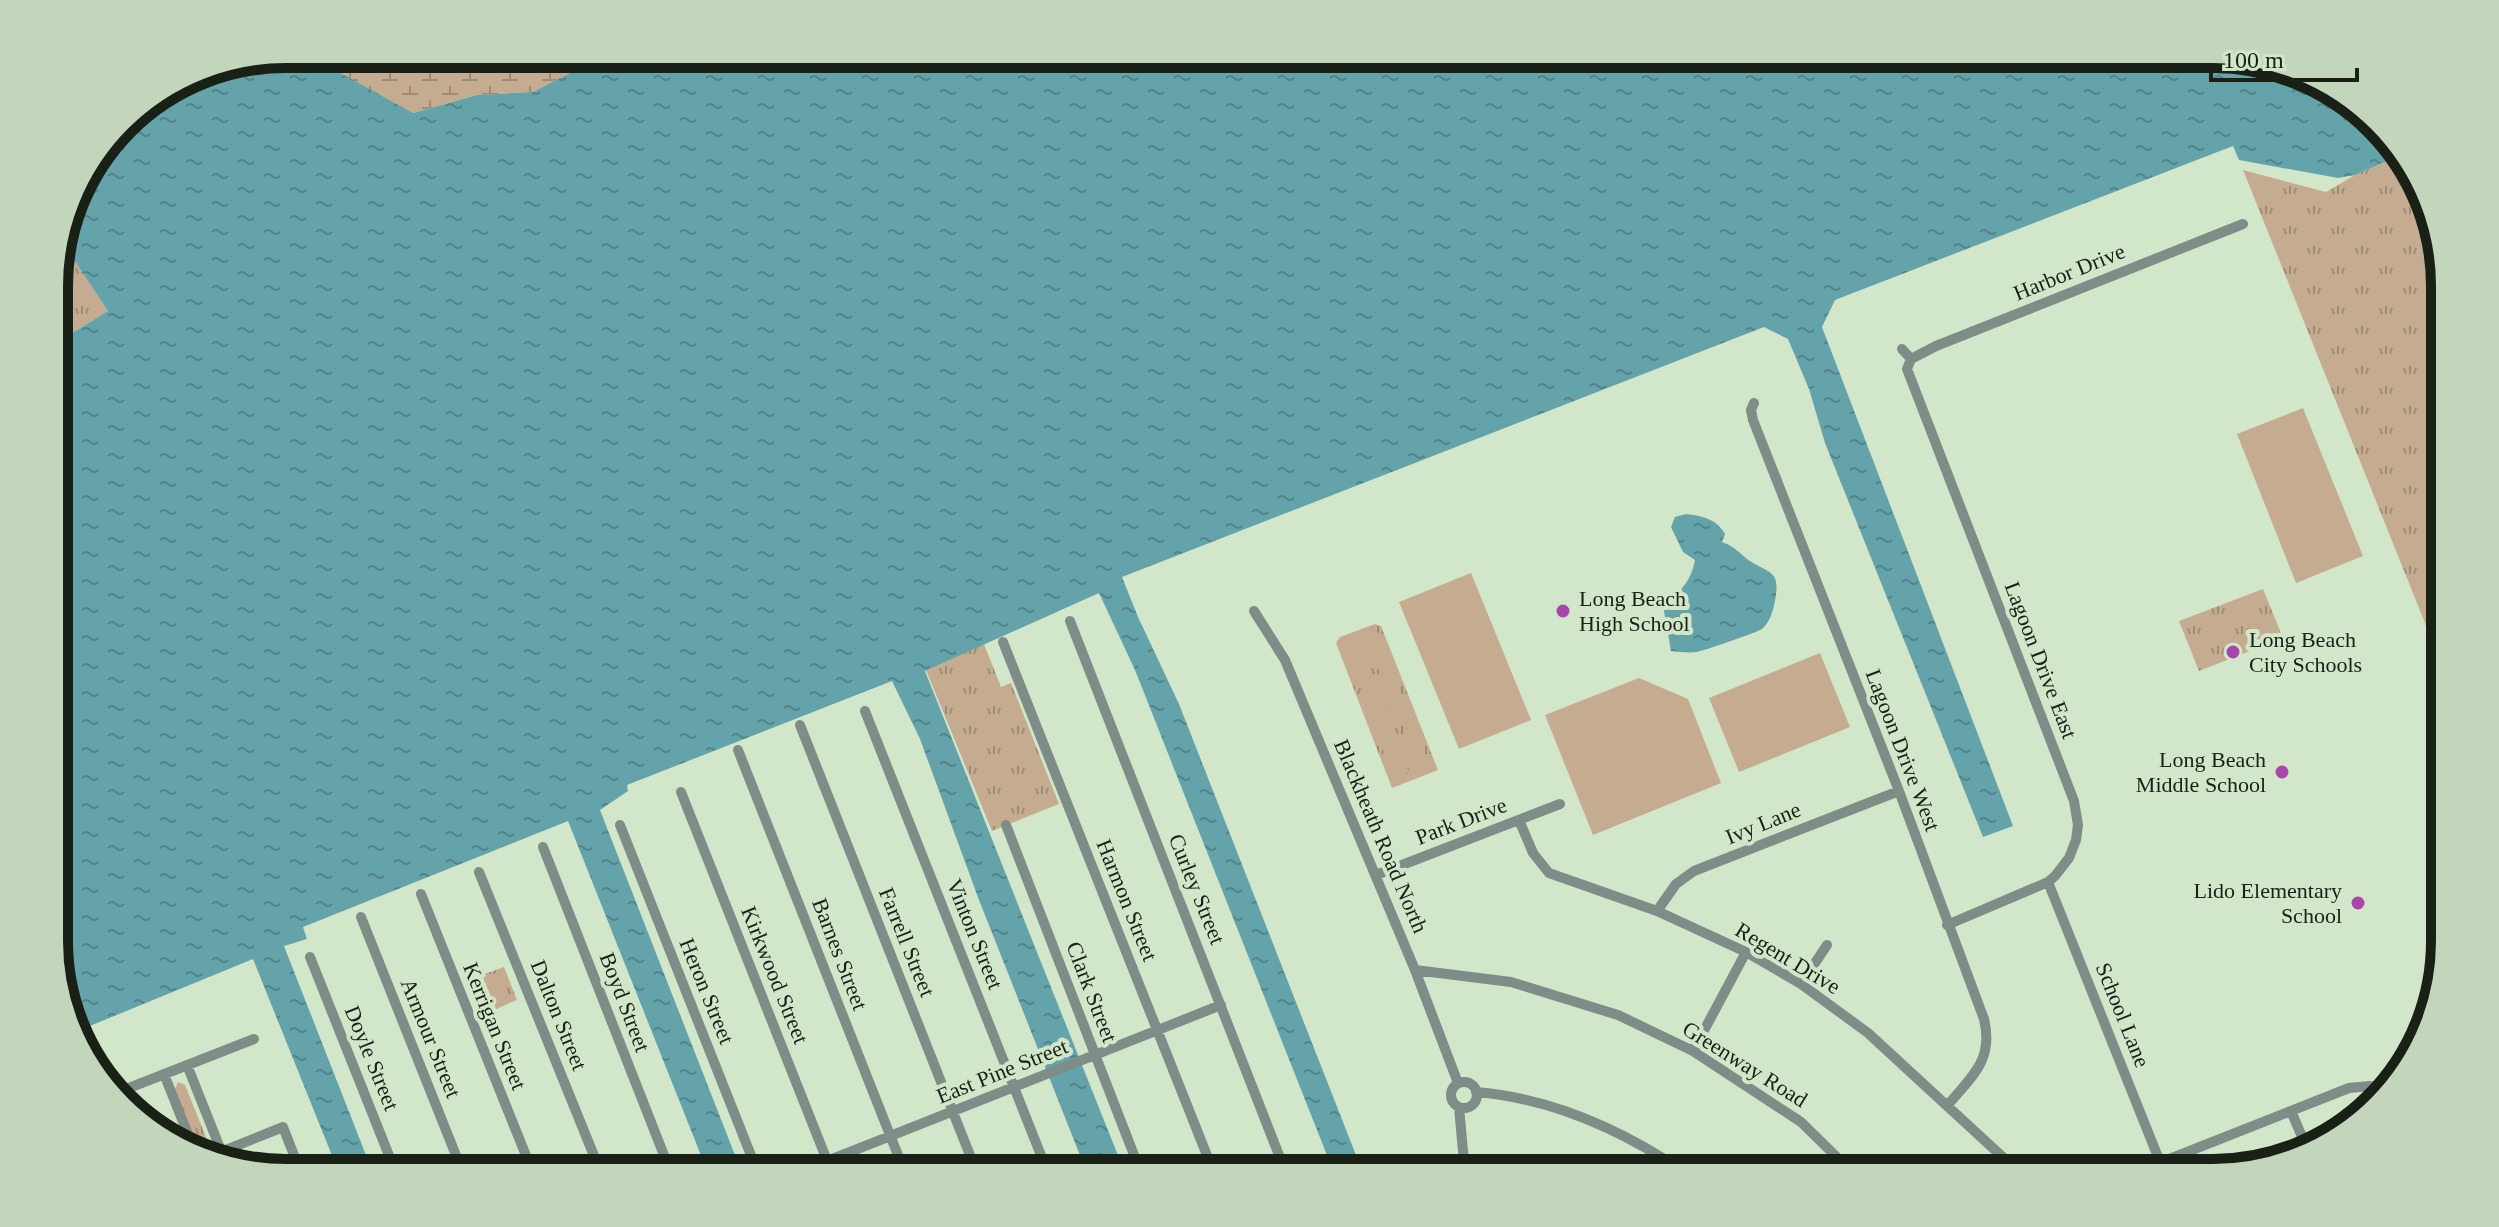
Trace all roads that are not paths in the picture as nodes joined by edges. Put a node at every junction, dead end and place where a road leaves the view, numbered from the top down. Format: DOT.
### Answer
graph roads {
  1 [pos="2243,224"];
  2 [pos="1902,349"];
  3 [pos="1911,359"];
  4 [pos="1754,403"];
  5 [pos="1254,611"];
  6 [pos="1070,621"];
  7 [pos="1003,642"];
  8 [pos="865,711"];
  9 [pos="800,725"];
  10 [pos="738,750"];
  11 [pos="1899,791"];
  12 [pos="681,792"];
  13 [pos="1560,804"];
  14 [pos="1519,820"];
  15 [pos="620,825"];
  16 [pos="1006,825"];
  17 [pos="543,847"];
  18 [pos="479,872"];
  19 [pos="1376,875"];
  20 [pos="2048,882"];
  21 [pos="421,894"];
  22 [pos="1657,911"];
  23 [pos="361,917"];
  24 [pos="1947,925"];
  25 [pos="1827,945"];
  26 [pos="1746,952"];
  27 [pos="310,957"];
  28 [pos="1415,970"];
  29 [pos="1801,984"];
  30 [pos="1221,1005"];
  31 [pos="1158,1031"];
  32 [pos="254,1039"];
  33 [pos="1693,1051"];
  34 [pos="1091,1057"];
  35 [pos="187,1065"];
  36 [pos="164,1074"];
  37 [pos="1458,1083"];
  38 [pos="1015,1087"];
  39 [pos="2374,1087"];
  40 [pos="126,1089"];
  41 [pos="1476,1092"];
  42 [pos="1947,1106"];
  43 [pos="1459,1107"];
  44 [pos="2291,1111"];
  45 [pos="953,1112"];
  46 [pos="188,1135"];
  47 [pos="890,1136"];
  48 [pos="2303,1139"];
  49 [pos="216,1147"];
  50 [pos="229,1151"];
  51 [pos="296,1159"];
  52 [pos="390,1159"];
  53 [pos="457,1159"];
  54 [pos="527,1159"];
  55 [pos="595,1159"];
  56 [pos="666,1159"];
  57 [pos="752,1159"];
  58 [pos="826,1159"];
  59 [pos="832,1159"];
  60 [pos="899,1159"];
  61 [pos="971,1159"];
  62 [pos="1043,1159"];
  63 [pos="1135,1159"];
  64 [pos="1208,1159"];
  65 [pos="1281,1159"];
  66 [pos="1464,1159"];
  67 [pos="1662,1159"];
  68 [pos="1839,1159"];
  69 [pos="2003,1159"];
  70 [pos="2159,1159"];
  71 [pos="2168,1159"];
  1 -- 3 [label="street, Harbor Drive"];
  2 -- 3 [label="street"];
  3 -- 20 [label="street, Lagoon Drive East"];
  4 -- 11 [label="street, Lagoon Drive West"];
  5 -- 19 [label="street, Blackheath Road North"];
  6 -- 30 [label="street, Curley Street"];
  7 -- 31 [label="street, Harmon Street"];
  8 -- 38 [label="street, Vinton Street"];
  9 -- 45 [label="street, Farrell Street"];
  10 -- 47 [label="street, Barnes Street"];
  11 -- 22 [label="street, Ivy Lane"];
  11 -- 24 [label="street, Lagoon Drive West"];
  12 -- 58 [label="street, Kirkwood Street"];
  13 -- 14 [label="street, Park Drive"];
  14 -- 19 [label="street, Park Drive"];
  14 -- 22 [label="street, Regent Drive"];
  15 -- 57 [label="street, Heron Street"];
  16 -- 34 [label="street, Clark Street"];
  17 -- 56 [label="street, Boyd Street"];
  18 -- 55 [label="street, Dalton Street"];
  19 -- 28 [label="street, Blackheath Road North"];
  20 -- 24 [label="street, Lagoon Drive East"];
  20 -- 70 [label="street, School Lane"];
  21 -- 54 [label="street, Kerrigan Street"];
  22 -- 26 [label="street, Regent Drive"];
  23 -- 53 [label="street, Armour Street"];
  24 -- 42 [label="street, Lagoon Drive West"];
  25 -- 29 [label="street"];
  26 -- 29 [label="street, Regent Drive"];
  26 -- 33 [label="street"];
  27 -- 52 [label="street, Doyle Street"];
  28 -- 33 [label="street, Greenway Road"];
  28 -- 37 [label="street, Blackheath Road North"];
  29 -- 42 [label="street, Regent Drive"];
  30 -- 31 [label="street, East Pine Street"];
  30 -- 65 [label="street, Curley Street"];
  31 -- 34 [label="street, East Pine Street"];
  31 -- 64 [label="street, Harmon Street"];
  32 -- 35 [label="street"];
  33 -- 68 [label="street, Greenway Road"];
  34 -- 38 [label="street, East Pine Street"];
  34 -- 63 [label="street, Clark Street"];
  35 -- 36 [label="street"];
  35 -- 49 [label="street"];
  36 -- 40 [label="street"];
  36 -- 46 [label="street"];
  37 -- 41 [label="street"];
  37 -- 43 [label="street"];
  38 -- 45 [label="street, East Pine Street"];
  38 -- 62 [label="street, Vinton Street"];
  39 -- 44 [label="street"];
  41 -- 43 [label="street"];
  41 -- 67 [label="street"];
  42 -- 69 [label="street, Regent Drive"];
  43 -- 66 [label="street"];
  44 -- 48 [label="street"];
  44 -- 71 [label="street"];
  45 -- 47 [label="street, East Pine Street"];
  45 -- 61 [label="street, Farrell Street"];
  47 -- 59 [label="street, East Pine Street"];
  47 -- 60 [label="street, Barnes Street"];
  50 -- 51 [label="street"];
}
